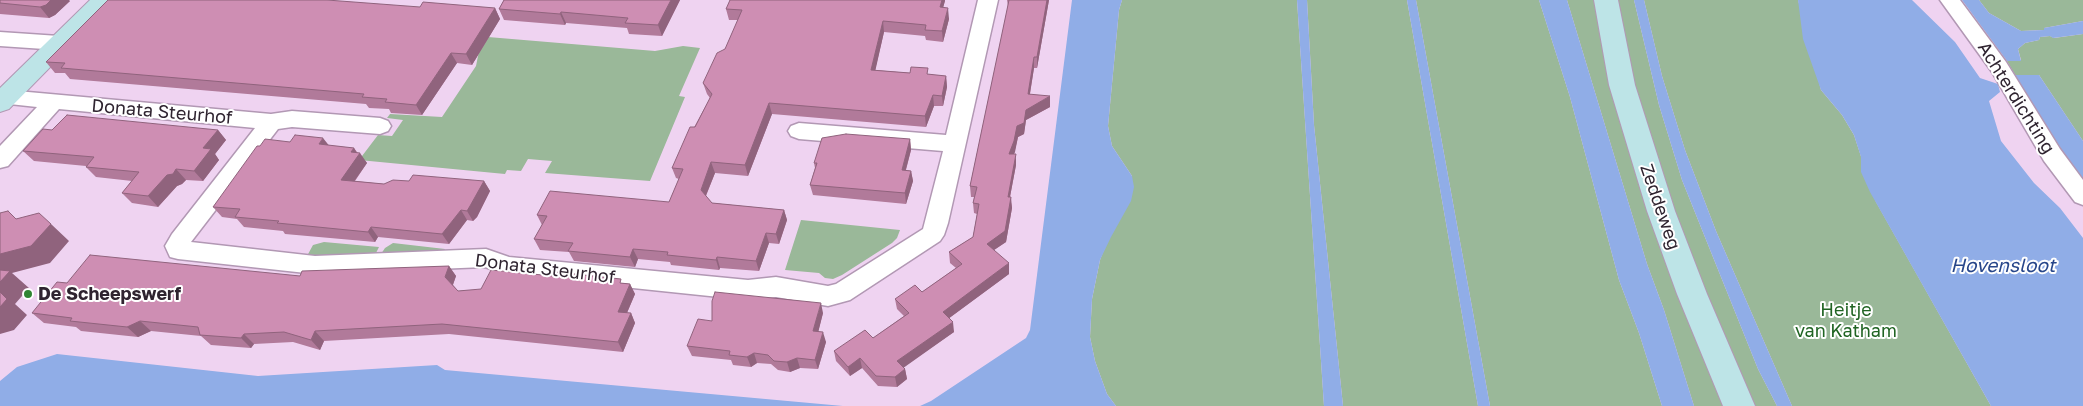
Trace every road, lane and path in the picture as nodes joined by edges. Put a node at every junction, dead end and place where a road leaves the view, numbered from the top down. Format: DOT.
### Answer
graph roads {
  1 [pos="104,0"];
  2 [pos="988,0"];
  3 [pos="1606,0"];
  4 [pos="1950,0"];
  5 [pos="0,39"];
  6 [pos="59,43"];
  7 [pos="3,100"];
  8 [pos="54,102"];
  9 [pos="270,122"];
  10 [pos="380,126"];
  11 [pos="799,131"];
  12 [pos="956,144"];
  13 [pos="0,160"];
  14 [pos="2083,196"];
  15 [pos="1739,406"];
  1 -- 6 [label="main road"];
  2 -- 12 [label="street, Donata Steurhof"];
  3 -- 15 [label="main road, Zeddeweg"];
  4 -- 14 [label="street, Achterdichting"];
  5 -- 6 [label="street"];
  6 -- 7 [label="main road"];
  7 -- 8 [label="street, Donata Steurhof"];
  8 -- 9 [label="street, Donata Steurhof"];
  8 -- 13 [label="street"];
  9 -- 10 [label="street, Donata Steurhof"];
  9 -- 12 [label="street, Donata Steurhof"];
  11 -- 12 [label="street"];
}
